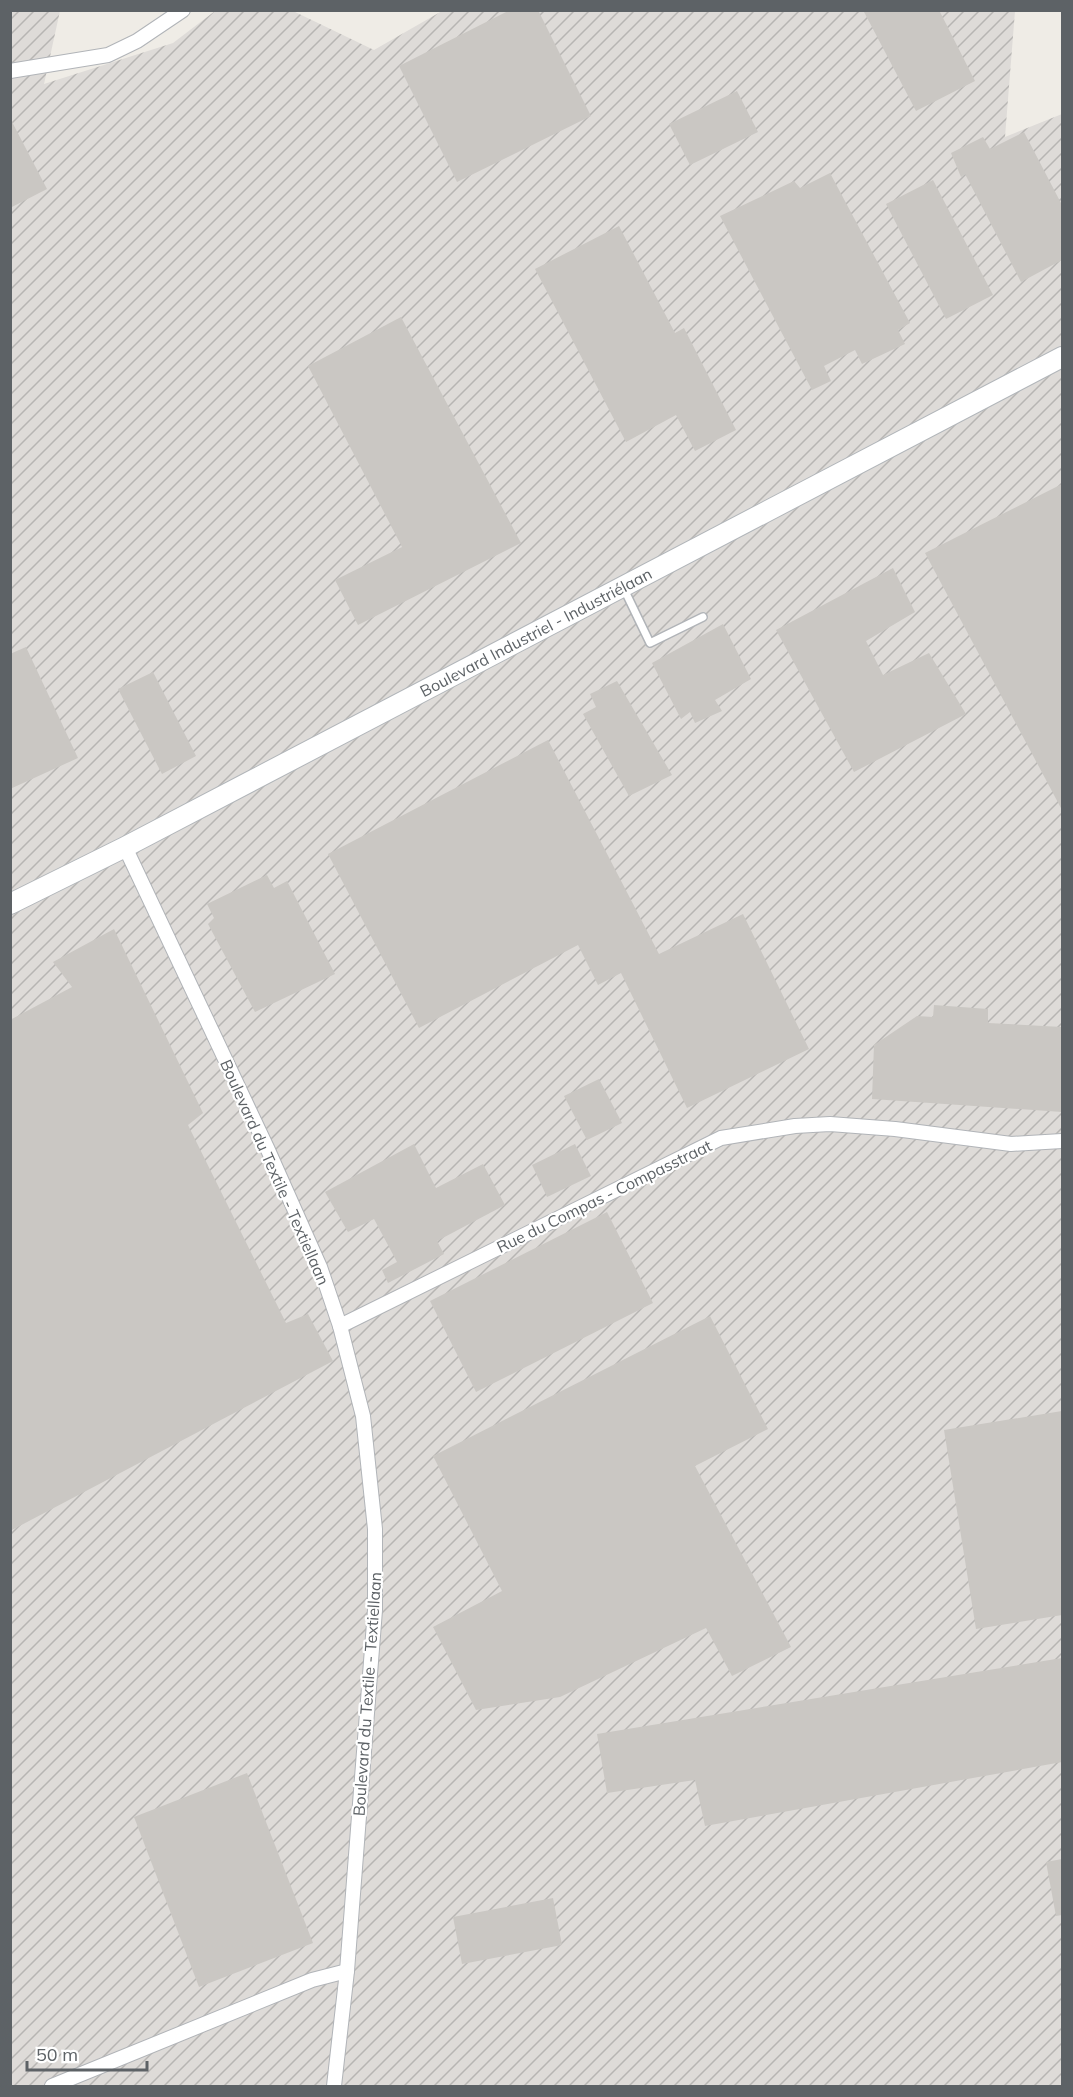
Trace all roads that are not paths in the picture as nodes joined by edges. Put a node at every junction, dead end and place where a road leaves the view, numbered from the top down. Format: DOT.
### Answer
graph roads {
  1 [pos="183,10"];
  2 [pos="10,71"];
  3 [pos="1062,357"];
  4 [pos="623,587"];
  5 [pos="703,617"];
  6 [pos="125,847"];
  7 [pos="10,904"];
  8 [pos="1062,1142"];
  9 [pos="340,1326"];
  10 [pos="347,1971"];
  11 [pos="52,2086"];
  12 [pos="334,2086"];
  1 -- 2 [label="street"];
  3 -- 4 [label="main road, Boulevard Industriel - Industriélaan"];
  4 -- 5 [label="lane"];
  4 -- 6 [label="main road, Boulevard Industriel - Industriélaan"];
  6 -- 7 [label="main road, Boulevard Industriel - Industriélaan"];
  6 -- 9 [label="street, Boulevard du Textile - Textiellaan"];
  8 -- 9 [label="street, Rue du Compas - Compasstraat"];
  9 -- 10 [label="street, Boulevard du Textile - Textiellaan"];
  10 -- 11 [label="street"];
  10 -- 12 [label="street, Boulevard du Textile - Textiellaan"];
}
